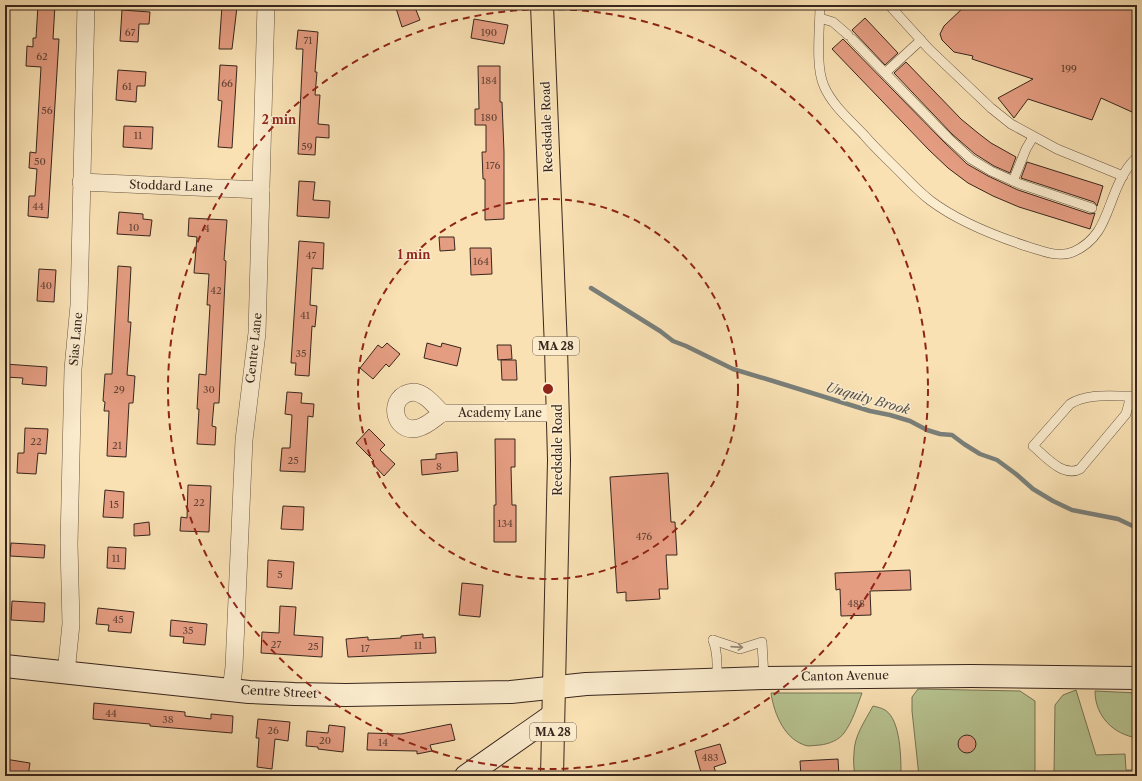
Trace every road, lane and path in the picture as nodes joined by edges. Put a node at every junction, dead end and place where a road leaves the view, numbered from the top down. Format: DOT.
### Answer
graph roads {
  1 [pos="86,5"];
  2 [pos="266,5"];
  3 [pos="542,5"];
  4 [pos="820,5"];
  5 [pos="889,5"];
  6 [pos="820,18"];
  7 [pos="921,40"];
  8 [pos="885,73"];
  9 [pos="1033,136"];
  10 [pos="1137,157"];
  11 [pos="1122,176"];
  12 [pos="1013,181"];
  13 [pos="81,182"];
  14 [pos="261,190"];
  15 [pos="1108,213"];
  16 [pos="1133,396"];
  17 [pos="558,412"];
  18 [pos="442,413"];
  19 [pos="5,666"];
  20 [pos="66,673"];
  21 [pos="764,678"];
  22 [pos="1137,678"];
  23 [pos="717,679"];
  24 [pos="554,687"];
  25 [pos="231,690"];
  26 [pos="553,715"];
  27 [pos="466,776"];
  28 [pos="552,776"];
  1 -- 13 [label="street, Sias Lane"];
  2 -- 14 [label="street, Centre Lane"];
  3 -- 17 [label="main road, Reedsdale Road / MA 28"];
  4 -- 6 [label="lane"];
  5 -- 7 [label="lane"];
  6 -- 8 [label="lane"];
  6 -- 15 [label="lane"];
  7 -- 8 [label="lane"];
  7 -- 9 [label="lane"];
  8 -- 12 [label="lane"];
  9 -- 11 [label="lane"];
  9 -- 12 [label="lane"];
  10 -- 11 [label="lane"];
  11 -- 15 [label="lane"];
  12 -- 15 [label="lane"];
  13 -- 14 [label="street, Stoddard Lane"];
  13 -- 20 [label="street, Sias Lane"];
  14 -- 25 [label="street, Centre Lane"];
  16 -- 16 [label="lane"];
  17 -- 18 [label="street, Academy Lane"];
  17 -- 24 [label="main road, Reedsdale Road / MA 28"];
  19 -- 20 [label="street, Centre Street"];
  20 -- 25 [label="street, Centre Street"];
  21 -- 22 [label="street, Canton Avenue"];
  21 -- 23 [label="street, Canton Avenue"];
  23 -- 21 [label="lane, one-way"];
  23 -- 24 [label="street, Canton Avenue"];
  24 -- 25 [label="street, Centre Street"];
  24 -- 26 [label="main road, Reedsdale Road / MA 28"];
  26 -- 27 [label="street"];
  26 -- 28 [label="main road, Reedsdale Road / MA 28"];
}
